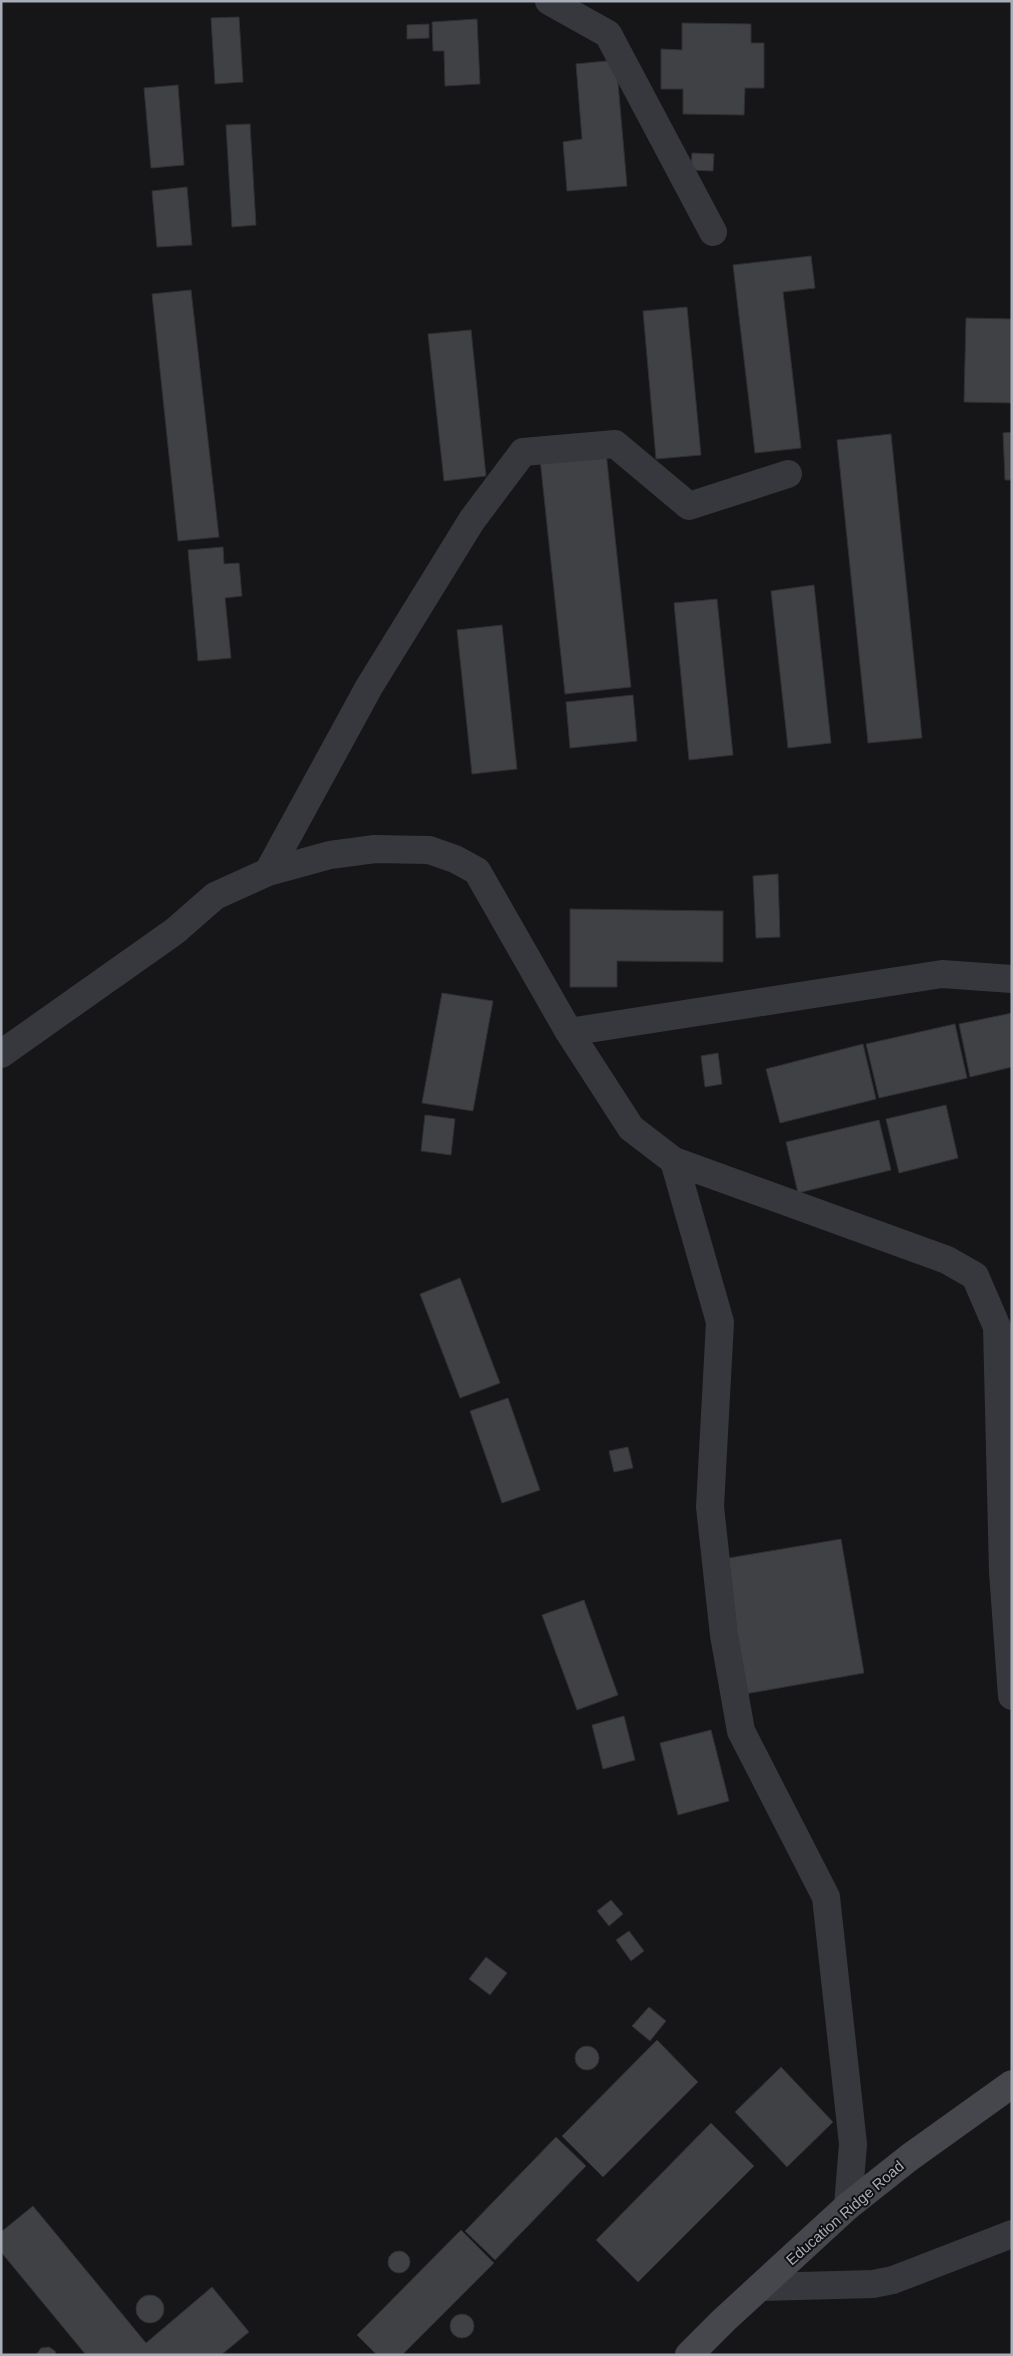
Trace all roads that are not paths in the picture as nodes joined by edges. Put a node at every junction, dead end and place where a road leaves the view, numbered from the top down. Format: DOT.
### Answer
graph roads {
  1 [pos="549,1"];
  2 [pos="713,232"];
  3 [pos="788,474"];
  4 [pos="268,872"];
  5 [pos="1012,979"];
  6 [pos="569,1032"];
  7 [pos="1,1054"];
  8 [pos="674,1161"];
  9 [pos="1005,1337"];
  10 [pos="1012,1696"];
  11 [pos="1012,2084"];
  12 [pos="848,2206"];
  13 [pos="1012,2234"];
  14 [pos="760,2287"];
  15 [pos="689,2355"];
  1 -- 2 [label="street"];
  3 -- 4 [label="street"];
  4 -- 6 [label="street"];
  4 -- 7 [label="street"];
  5 -- 6 [label="street"];
  6 -- 8 [label="street"];
  8 -- 9 [label="street"];
  8 -- 12 [label="street"];
  9 -- 10 [label="street"];
  11 -- 12 [label="main road, Education Ridge Road"];
  12 -- 14 [label="main road, Education Ridge Road"];
  13 -- 14 [label="street"];
  14 -- 15 [label="main road, Education Ridge Road"];
}
